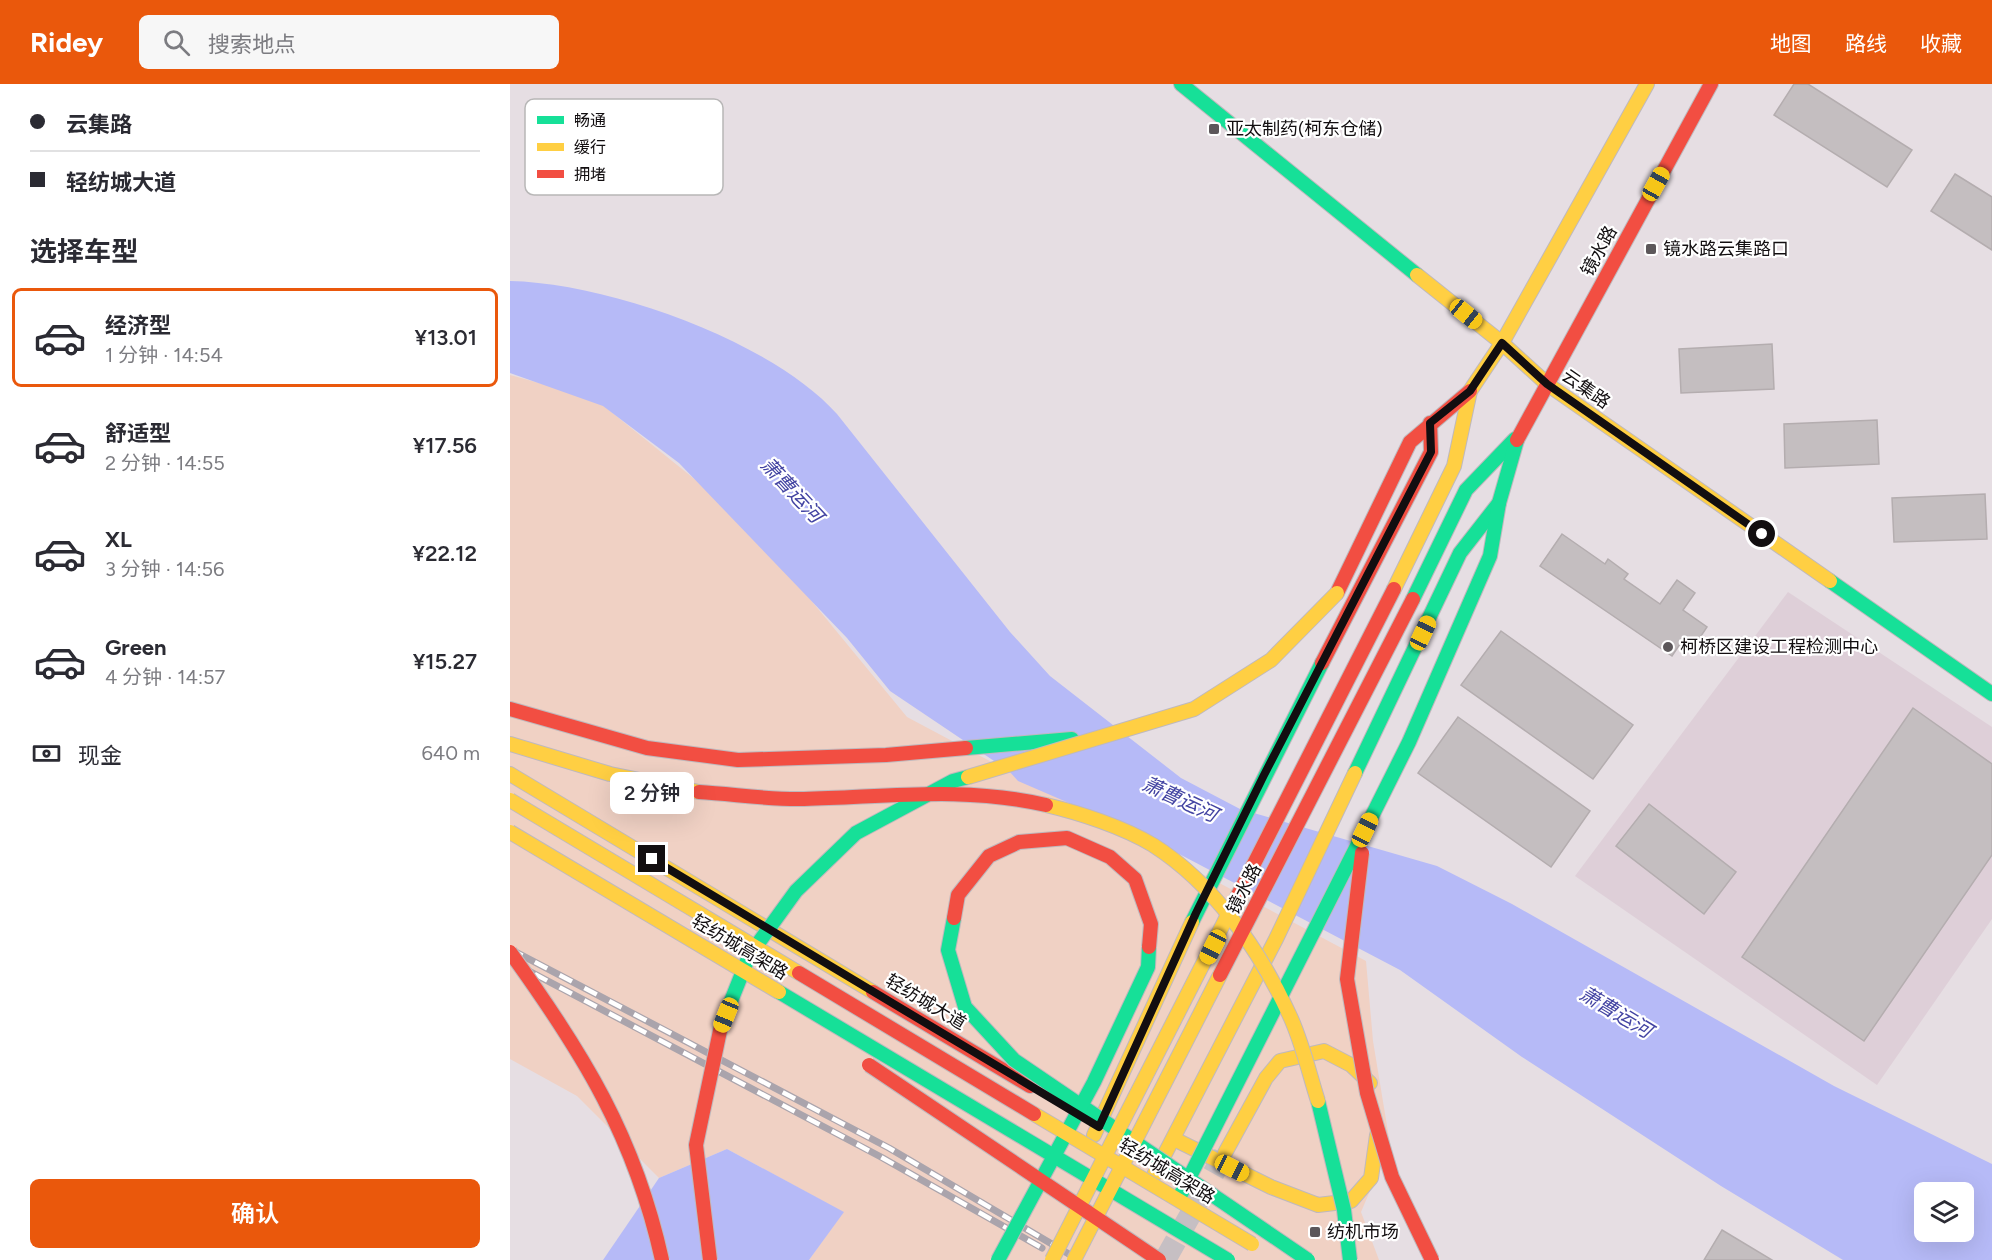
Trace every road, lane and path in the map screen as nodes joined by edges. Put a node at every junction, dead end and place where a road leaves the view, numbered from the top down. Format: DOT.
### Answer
graph roads {
  1 [pos="1181,84"];
  2 [pos="1647,84"];
  3 [pos="1711,84"];
  4 [pos="1502,343"];
  5 [pos="1547,384"];
  6 [pos="1470,391"];
  7 [pos="1430,423"];
  8 [pos="1518,435"];
  9 [pos="1499,503"];
  10 [pos="1992,694"];
  11 [pos="510,709"];
  12 [pos="1101,736"];
  13 [pos="510,744"];
  14 [pos="510,774"];
  15 [pos="510,800"];
  16 [pos="1365,830"];
  17 [pos="510,832"];
  18 [pos="510,846"];
  19 [pos="585,876"];
  20 [pos="510,952"];
  21 [pos="829,1039"];
  22 [pos="858,1058"];
  23 [pos="1099,1127"];
  24 [pos="1174,1139"];
  25 [pos="1224,1153"];
  26 [pos="1162,1162"];
  27 [pos="1068,1181"];
  28 [pos="1129,1218"];
  29 [pos="1269,1254"];
  30 [pos="662,1260"];
  31 [pos="710,1260"];
  32 [pos="998,1260"];
  33 [pos="1052,1260"];
  34 [pos="1074,1260"];
  35 [pos="1148,1260"];
  36 [pos="1159,1260"];
  37 [pos="1200,1260"];
  38 [pos="1228,1260"];
  39 [pos="1308,1260"];
  40 [pos="1324,1260"];
  41 [pos="1350,1260"];
  42 [pos="1431,1260"];
  1 -- 4 [label="main road, 云集路"];
  2 -- 4 [label="main road"];
  3 -- 5 [label="main road, 镜水路"];
  4 -- 5 [label="main road, 云集路"];
  4 -- 6 [label="main road"];
  5 -- 8 [label="main road, 镜水路"];
  5 -- 10 [label="main road, 云集路"];
  6 -- 7 [label="main road"];
  6 -- 33 [label="main road, bridge"];
  7 -- 12 [label="main road, bridge"];
  7 -- 23 [label="main road"];
  8 -- 9 [label="main road"];
  8 -- 34 [label="main road, 镜水路, bridge"];
  9 -- 16 [label="main road"];
  9 -- 24 [label="main road"];
  11 -- 12 [label="main road, bridge"];
  12 -- 31 [label="main road, bridge"];
  13 -- 41 [label="main road, bridge"];
  14 -- 23 [label="main road, 轻纺城大道"];
  15 -- 29 [label="main road, 轻纺城高架路, bridge"];
  16 -- 35 [label="main road, bridge"];
  16 -- 42 [label="main road, bridge"];
  17 -- 19 [label="main road, 轻纺城高架路, bridge"];
  18 -- 27 [label="main road"];
  19 -- 21 [label="main road, bridge"];
  19 -- 38 [label="main road, 轻纺城高架路, bridge"];
  20 -- 30 [label="main road, bridge"];
  22 -- 36 [label="main road, bridge"];
  23 -- 26 [label="main road, 轻纺城大道"];
  23 -- 27 [label="main road"];
  24 -- 25 [label="main road"];
  24 -- 26 [label="main road"];
  26 -- 28 [label="main road"];
  26 -- 40 [label="main road, 轻纺城大道"];
  27 -- 28 [label="main road"];
  28 -- 37 [label="main road"];
  32 -- 39 [label="main road, bridge"];
}
